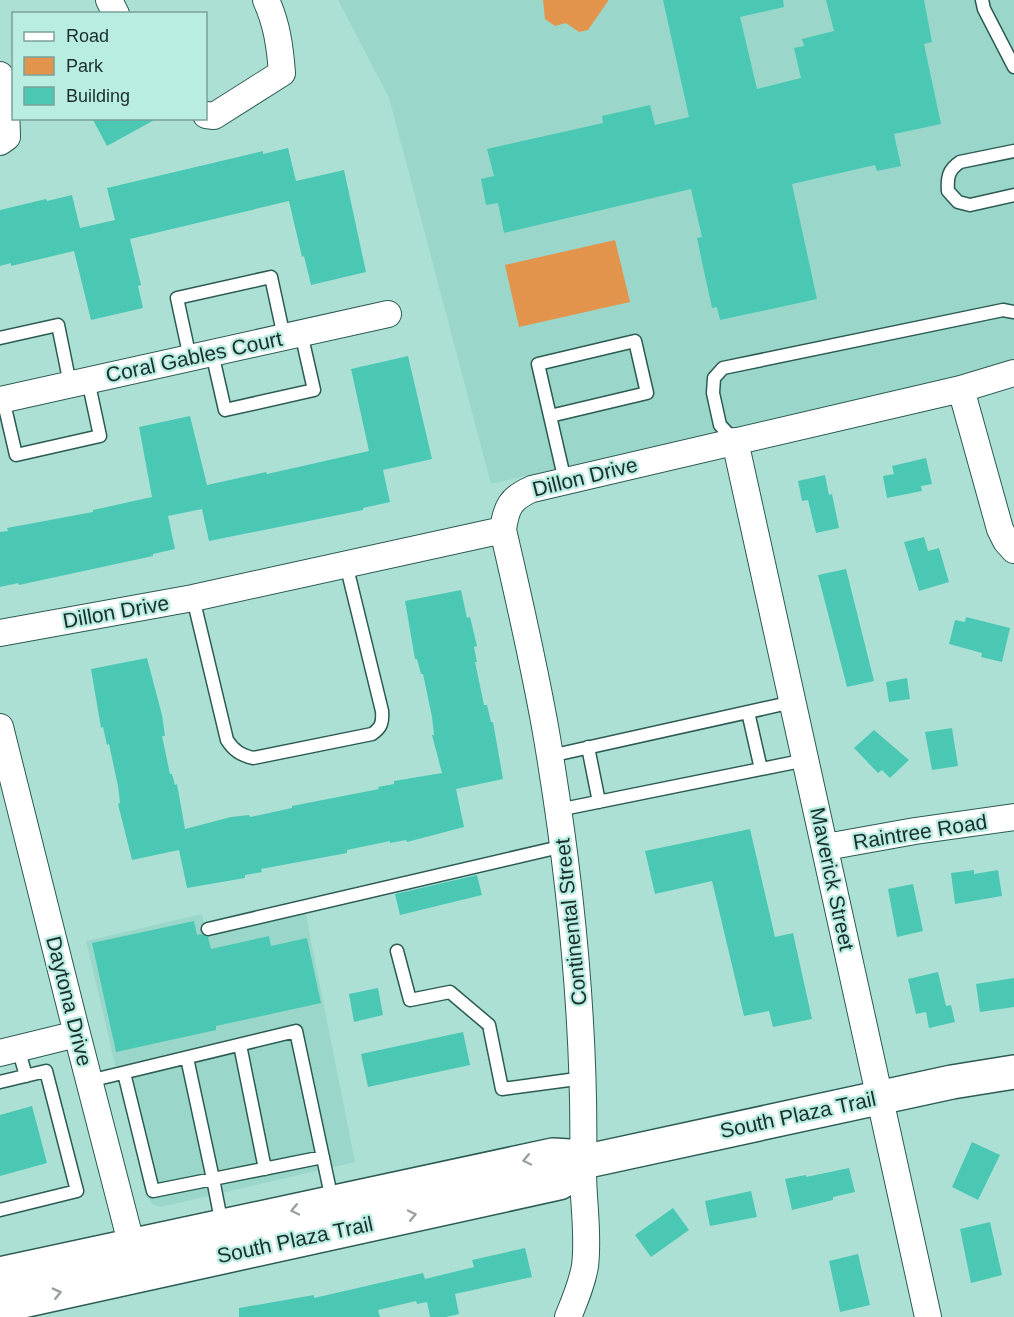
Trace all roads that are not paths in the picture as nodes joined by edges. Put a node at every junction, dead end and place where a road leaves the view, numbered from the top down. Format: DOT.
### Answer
graph roads {
  1 [pos="266,0"];
  2 [pos="982,0"];
  3 [pos="1014,68"];
  4 [pos="0,75"];
  5 [pos="207,115"];
  6 [pos="4,139"];
  7 [pos="1014,151"];
  8 [pos="1014,195"];
  9 [pos="1014,312"];
  10 [pos="388,314"];
  11 [pos="293,335"];
  12 [pos="0,338"];
  13 [pos="201,356"];
  14 [pos="1014,373"];
  15 [pos="79,382"];
  16 [pos="961,389"];
  17 [pos="2,400"];
  18 [pos="550,416"];
  19 [pos="735,441"];
  20 [pos="565,481"];
  21 [pos="503,530"];
  22 [pos="1014,550"];
  23 [pos="346,564"];
  24 [pos="193,597"];
  25 [pos="0,633"];
  26 [pos="793,702"];
  27 [pos="748,712"];
  28 [pos="0,727"];
  29 [pos="588,747"];
  30 [pos="550,756"];
  31 [pos="806,760"];
  32 [pos="761,769"];
  33 [pos="7,784"];
  34 [pos="599,802"];
  35 [pos="558,810"];
  36 [pos="1014,817"];
  37 [pos="564,846"];
  38 [pos="826,847"];
  39 [pos="208,929"];
  40 [pos="397,951"];
  41 [pos="77,1034"];
  42 [pos="240,1045"];
  43 [pos="9,1050"];
  44 [pos="187,1058"];
  45 [pos="1014,1072"];
  46 [pos="124,1073"];
  47 [pos="26,1076"];
  48 [pos="584,1078"];
  49 [pos="89,1081"];
  50 [pos="0,1082"];
  51 [pos="880,1097"];
  52 [pos="323,1157"];
  53 [pos="584,1162"];
  54 [pos="265,1169"];
  55 [pos="213,1179"];
  56 [pos="0,1209"];
  57 [pos="336,1217"];
  58 [pos="226,1240"];
  59 [pos="136,1260"];
  60 [pos="0,1274"];
  61 [pos="0,1306"];
  62 [pos="568,1317"];
  63 [pos="928,1317"];
  1 -- 5 [label="street"];
  2 -- 3 [label="lane"];
  4 -- 6 [label="street"];
  7 -- 8 [label="lane"];
  9 -- 19 [label="lane"];
  10 -- 11 [label="street, Coral Gables Court"];
  11 -- 13 [label="street, Coral Gables Court"];
  11 -- 13 [label="lane"];
  11 -- 13 [label="lane"];
  12 -- 15 [label="lane"];
  13 -- 15 [label="street, Coral Gables Court"];
  14 -- 16 [label="street, Dillon Drive"];
  15 -- 17 [label="street, Coral Gables Court"];
  15 -- 17 [label="lane"];
  16 -- 19 [label="street, Dillon Drive"];
  16 -- 22 [label="street"];
  18 -- 18 [label="lane"];
  18 -- 20 [label="lane"];
  19 -- 20 [label="street, Dillon Drive"];
  19 -- 26 [label="street, Maverick Street"];
  20 -- 21 [label="street, Dillon Drive"];
  21 -- 23 [label="street, Dillon Drive"];
  21 -- 30 [label="street, Continental Street"];
  23 -- 24 [label="street, Dillon Drive"];
  23 -- 24 [label="lane"];
  24 -- 25 [label="street, Dillon Drive"];
  26 -- 27 [label="lane"];
  26 -- 31 [label="street, Maverick Street"];
  27 -- 29 [label="lane"];
  27 -- 32 [label="lane"];
  28 -- 33 [label="street, Daytona Drive"];
  29 -- 30 [label="lane"];
  29 -- 34 [label="lane"];
  30 -- 35 [label="street, Continental Street"];
  31 -- 32 [label="lane"];
  31 -- 38 [label="street, Maverick Street"];
  32 -- 34 [label="lane"];
  33 -- 41 [label="street, Daytona Drive"];
  34 -- 35 [label="lane"];
  35 -- 37 [label="street, Continental Street"];
  36 -- 38 [label="street, Raintree Road"];
  37 -- 39 [label="lane"];
  37 -- 48 [label="street, Continental Street"];
  38 -- 51 [label="street, Maverick Street"];
  40 -- 48 [label="lane"];
  41 -- 43 [label="street"];
  41 -- 49 [label="street, Daytona Drive"];
  42 -- 44 [label="lane"];
  42 -- 52 [label="lane"];
  42 -- 54 [label="lane"];
  43 -- 47 [label="lane"];
  44 -- 46 [label="lane"];
  44 -- 55 [label="lane"];
  45 -- 51 [label="main road, South Plaza Trail"];
  46 -- 49 [label="lane"];
  46 -- 55 [label="lane"];
  47 -- 50 [label="lane"];
  47 -- 56 [label="lane"];
  48 -- 53 [label="street, Continental Street"];
  49 -- 59 [label="street, Daytona Drive"];
  51 -- 53 [label="main road, South Plaza Trail"];
  51 -- 63 [label="street, Maverick Street"];
  52 -- 54 [label="lane"];
  52 -- 57 [label="lane"];
  53 -- 57 [label="main road, South Plaza Trail"];
  53 -- 62 [label="street, Continental Street"];
  54 -- 55 [label="lane"];
  55 -- 58 [label="lane"];
  57 -- 58 [label="main road, South Plaza Trail"];
  58 -- 59 [label="main road, South Plaza Trail"];
  59 -- 60 [label="main road, South Plaza Trail"];
  61 -- 59 [label="main road, South Plaza Trail, one-way"];
}
